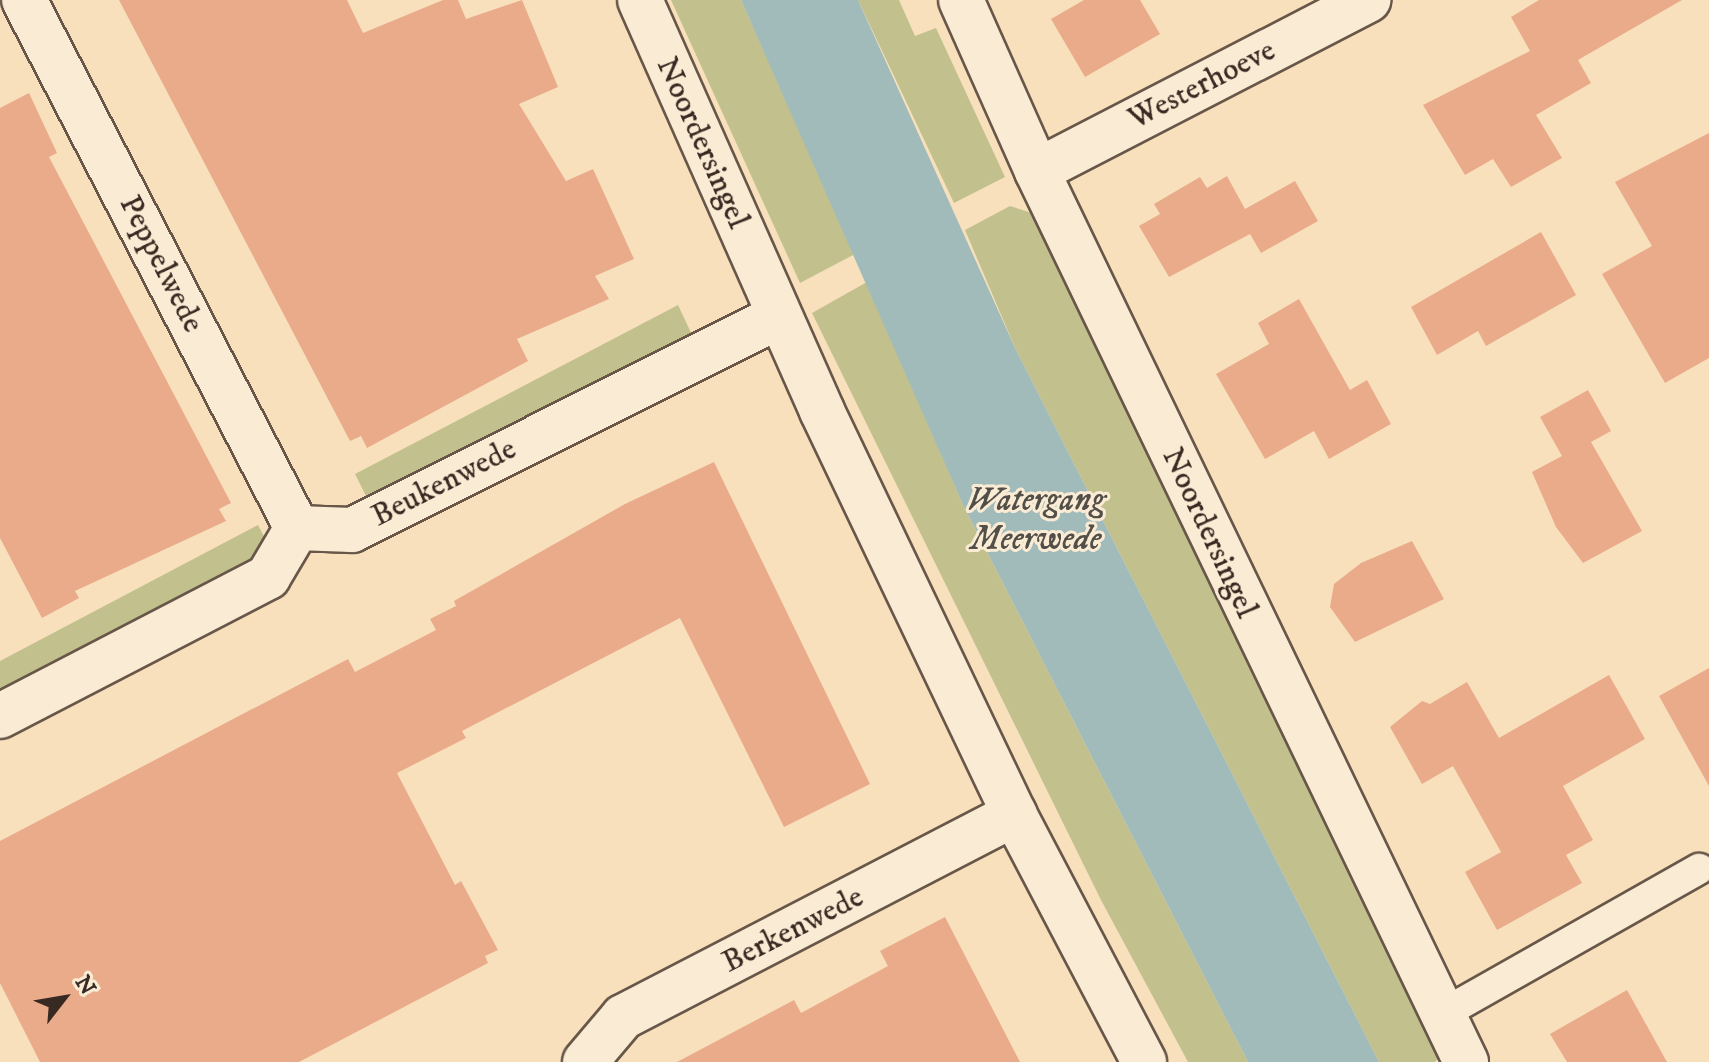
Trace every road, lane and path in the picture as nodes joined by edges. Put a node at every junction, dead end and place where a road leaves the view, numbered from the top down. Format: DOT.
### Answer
graph roads {
  1 [pos="24,0"];
  2 [pos="640,0"];
  3 [pos="961,0"];
  4 [pos="1368,0"];
  5 [pos="1037,171"];
  6 [pos="778,317"];
  7 [pos="297,528"];
  8 [pos="0,716"];
  9 [pos="1014,814"];
  10 [pos="1699,869"];
  11 [pos="1439,1016"];
  12 [pos="585,1062"];
  13 [pos="1144,1062"];
  14 [pos="1466,1062"];
  1 -- 7 [label="street, Peppelwede"];
  2 -- 6 [label="street, Noordersingel"];
  3 -- 5 [label="street, Noordersingel"];
  4 -- 5 [label="street, Westerhoeve"];
  5 -- 11 [label="street, Noordersingel"];
  6 -- 7 [label="street, Beukenwede"];
  6 -- 9 [label="street, Noordersingel"];
  7 -- 8 [label="street"];
  9 -- 12 [label="street, Berkenwede"];
  9 -- 13 [label="street, Noordersingel"];
  10 -- 11 [label="lane"];
  11 -- 14 [label="street, Noordersingel"];
}
